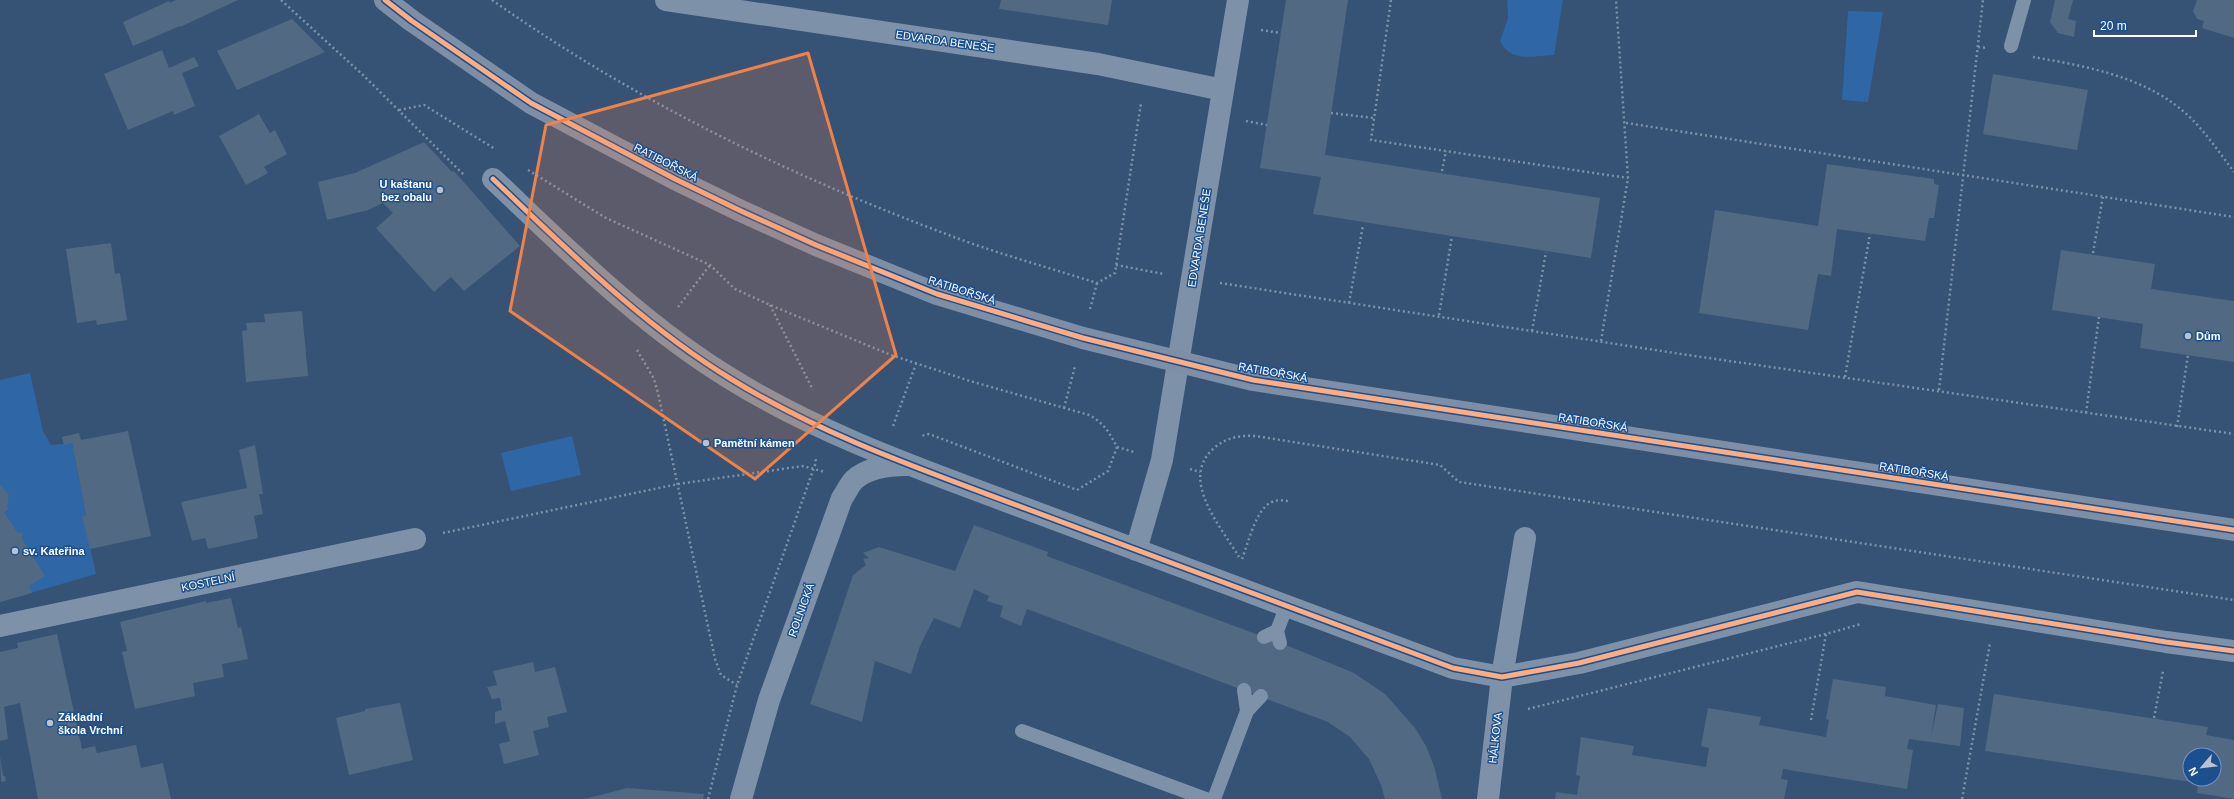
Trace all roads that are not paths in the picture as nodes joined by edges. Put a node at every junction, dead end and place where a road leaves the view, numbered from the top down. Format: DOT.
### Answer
graph roads {
  1 [pos="385,0"];
  2 [pos="666,0"];
  3 [pos="1238,0"];
  4 [pos="2024,0"];
  5 [pos="2011,46"];
  6 [pos="1223,90"];
  7 [pos="493,179"];
  8 [pos="1178,362"];
  9 [pos="909,464"];
  10 [pos="2234,530"];
  11 [pos="1525,538"];
  12 [pos="415,539"];
  13 [pos="1136,550"];
  14 [pos="1287,605"];
  15 [pos="0,626"];
  16 [pos="1264,637"];
  17 [pos="2234,651"];
  18 [pos="1502,677"];
  19 [pos="1244,690"];
  20 [pos="1261,696"];
  21 [pos="1247,711"];
  22 [pos="1022,731"];
  23 [pos="741,799"];
  24 [pos="1206,799"];
  25 [pos="1214,799"];
  26 [pos="1488,799"];
  1 -- 8 [label="main road, RATIBOŘSKÁ"];
  2 -- 6 [label="street, EDVARDA BENEŠE"];
  3 -- 6 [label="street, EDVARDA BENEŠE"];
  4 -- 5 [label="lane"];
  6 -- 8 [label="street, EDVARDA BENEŠE"];
  7 -- 9 [label="street"];
  8 -- 10 [label="main road, RATIBOŘSKÁ"];
  8 -- 13 [label="street"];
  9 -- 13 [label="street"];
  9 -- 23 [label="street, ROLNICKÁ"];
  11 -- 18 [label="street, HÁLKOVA"];
  12 -- 15 [label="street, KOSTELNÍ"];
  13 -- 14 [label="street"];
  14 -- 16 [label="lane"];
  14 -- 18 [label="street"];
  17 -- 18 [label="street"];
  18 -- 26 [label="street, HÁLKOVA"];
  19 -- 21 [label="lane"];
  20 -- 21 [label="lane"];
  21 -- 25 [label="lane"];
  22 -- 24 [label="lane"];
}
